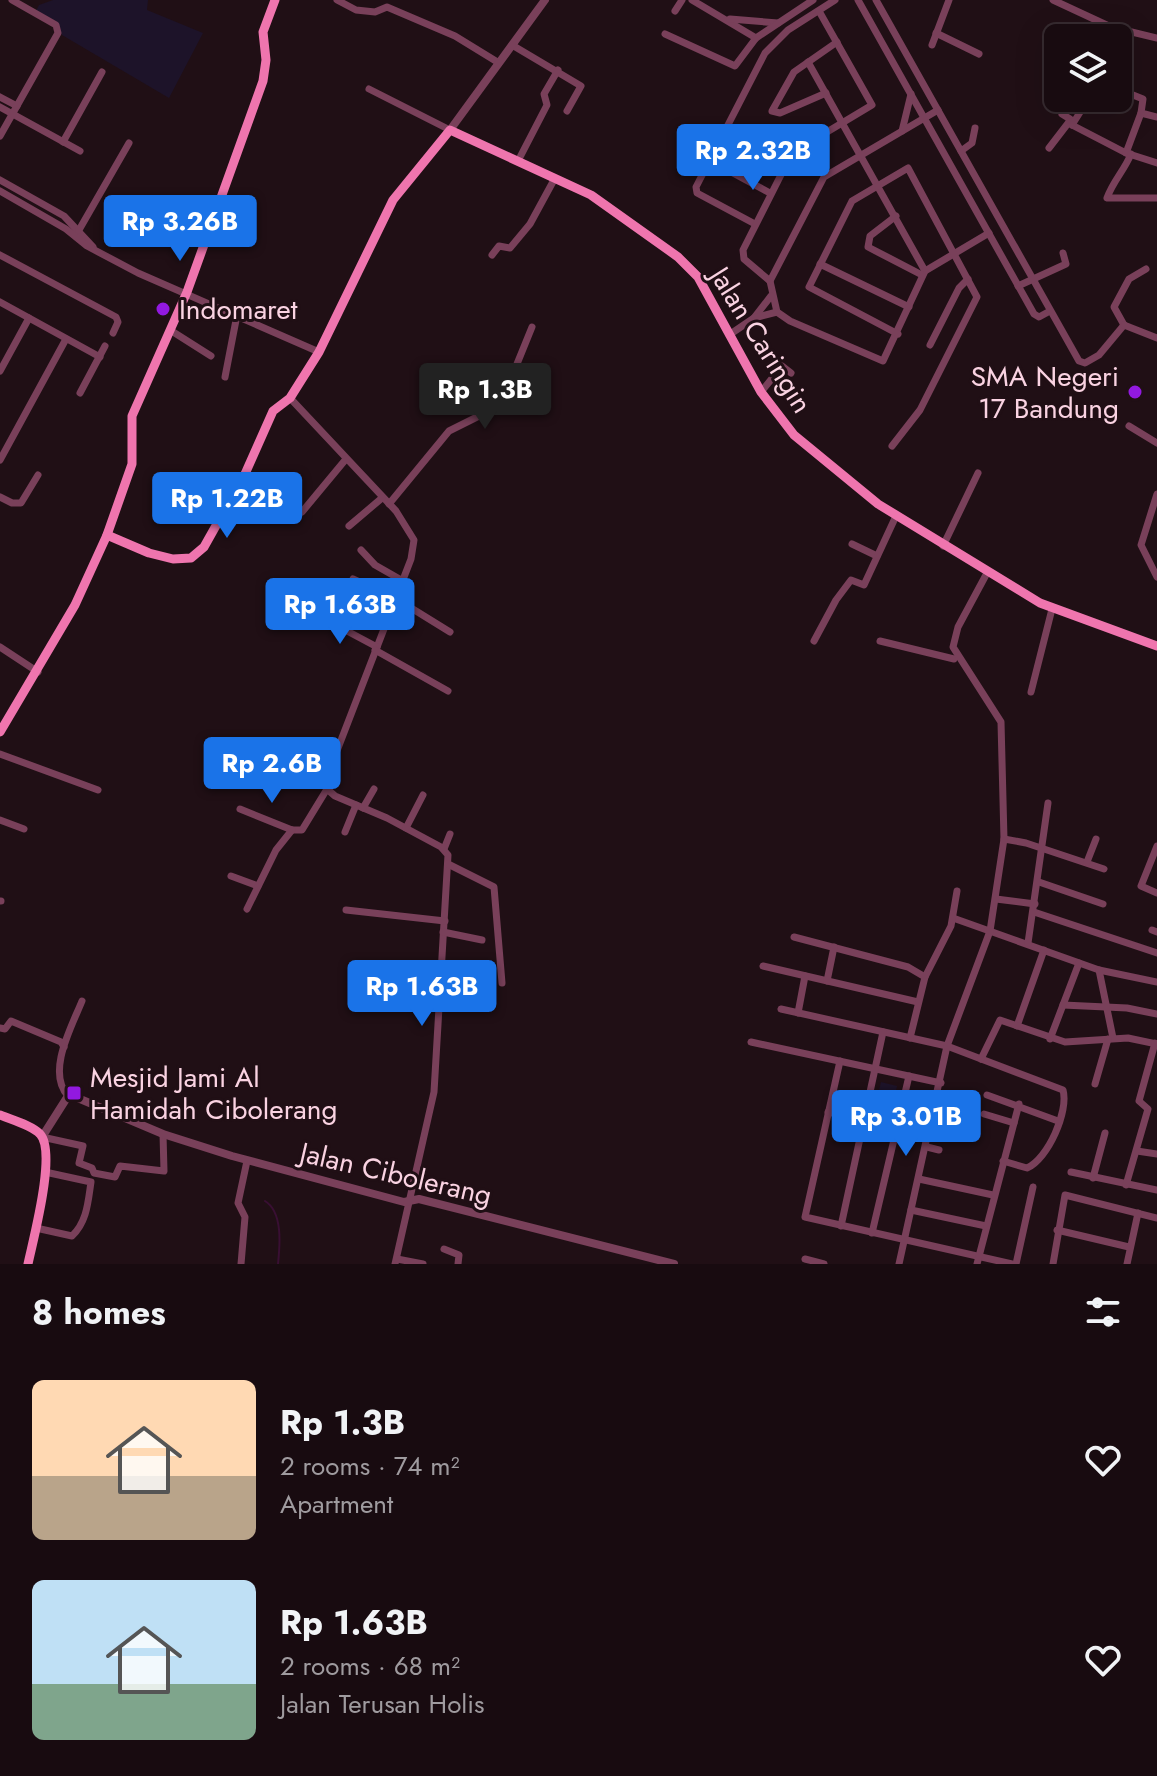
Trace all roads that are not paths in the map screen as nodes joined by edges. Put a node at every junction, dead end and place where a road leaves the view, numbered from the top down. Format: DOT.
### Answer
graph roads {
  1 [pos="12,0"];
  2 [pos="275,0"];
  3 [pos="337,0"];
  4 [pos="545,0"];
  5 [pos="682,0"];
  6 [pos="692,0"];
  7 [pos="813,0"];
  8 [pos="835,0"];
  9 [pos="858,0"];
  10 [pos="876,0"];
  11 [pos="949,0"];
  12 [pos="1053,0"];
  13 [pos="1082,0"];
  14 [pos="675,11"];
  15 [pos="819,11"];
  16 [pos="1079,11"];
  17 [pos="728,18"];
  18 [pos="780,23"];
  19 [pos="1105,24"];
  20 [pos="1132,32"];
  21 [pos="936,33"];
  22 [pos="665,34"];
  23 [pos="756,38"];
  24 [pos="1157,38"];
  25 [pos="837,42"];
  26 [pos="512,45"];
  27 [pos="932,45"];
  28 [pos="979,54"];
  29 [pos="808,62"];
  30 [pos="499,63"];
  31 [pos="558,70"];
  32 [pos="102,72"];
  33 [pos="369,89"];
  34 [pos="826,93"];
  35 [pos="911,93"];
  36 [pos="1132,95"];
  37 [pos="0,97"];
  38 [pos="0,107"];
  39 [pos="15,110"];
  40 [pos="938,110"];
  41 [pos="567,111"];
  42 [pos="1079,112"];
  43 [pos="1141,113"];
  44 [pos="1062,114"];
  45 [pos="1157,117"];
  46 [pos="924,118"];
  47 [pos="843,122"];
  48 [pos="1071,124"];
  49 [pos="975,128"];
  50 [pos="450,130"];
  51 [pos="724,130"];
  52 [pos="902,131"];
  53 [pos="0,136"];
  54 [pos="63,142"];
  55 [pos="129,143"];
  56 [pos="1049,148"];
  57 [pos="80,151"];
  58 [pos="961,151"];
  59 [pos="859,153"];
  60 [pos="1129,153"];
  61 [pos="709,160"];
  62 [pos="518,161"];
  63 [pos="788,161"];
  64 [pos="1157,163"];
  65 [pos="555,178"];
  66 [pos="0,180"];
  67 [pos="879,184"];
  68 [pos="0,191"];
  69 [pos="770,193"];
  70 [pos="1157,198"];
  71 [pos="896,216"];
  72 [pos="755,224"];
  73 [pos="78,233"];
  74 [pos="989,233"];
  75 [pos="954,251"];
  76 [pos="1063,253"];
  77 [pos="0,255"];
  78 [pos="492,255"];
  79 [pos="820,264"];
  80 [pos="1146,269"];
  81 [pos="924,273"];
  82 [pos="968,279"];
  83 [pos="1034,280"];
  84 [pos="770,281"];
  85 [pos="1018,286"];
  86 [pos="187,292"];
  87 [pos="771,296"];
  88 [pos="0,302"];
  89 [pos="909,307"];
  90 [pos="1050,311"];
  91 [pos="777,312"];
  92 [pos="237,315"];
  93 [pos="29,318"];
  94 [pos="754,318"];
  95 [pos="1124,325"];
  96 [pos="532,327"];
  97 [pos="170,330"];
  98 [pos="113,333"];
  99 [pos="898,334"];
  100 [pos="729,335"];
  101 [pos="1157,338"];
  102 [pos="66,339"];
  103 [pos="930,345"];
  104 [pos="105,346"];
  105 [pos="319,352"];
  106 [pos="211,356"];
  107 [pos="100,357"];
  108 [pos="0,371"];
  109 [pos="791,373"];
  110 [pos="225,377"];
  111 [pos="761,392"];
  112 [pos="80,393"];
  113 [pos="290,398"];
  114 [pos="1129,426"];
  115 [pos="1157,443"];
  116 [pos="892,446"];
  117 [pos="346,459"];
  118 [pos="0,460"];
  119 [pos="978,473"];
  120 [pos="38,475"];
  121 [pos="1157,494"];
  122 [pos="0,497"];
  123 [pos="382,498"];
  124 [pos="389,504"];
  125 [pos="302,512"];
  126 [pos="896,516"];
  127 [pos="349,526"];
  128 [pos="107,535"];
  129 [pos="852,544"];
  130 [pos="943,546"];
  131 [pos="361,550"];
  132 [pos="877,556"];
  133 [pos="987,573"];
  134 [pos="1157,577"];
  135 [pos="353,579"];
  136 [pos="403,581"];
  137 [pos="395,598"];
  138 [pos="1052,609"];
  139 [pos="319,616"];
  140 [pos="450,632"];
  141 [pos="814,641"];
  142 [pos="880,641"];
  143 [pos="1157,646"];
  144 [pos="0,647"];
  145 [pos="376,649"];
  146 [pos="954,659"];
  147 [pos="38,672"];
  148 [pos="448,691"];
  149 [pos="1031,692"];
  150 [pos="0,732"];
  151 [pos="0,754"];
  152 [pos="327,789"];
  153 [pos="374,789"];
  154 [pos="98,790"];
  155 [pos="423,795"];
  156 [pos="1048,803"];
  157 [pos="360,807"];
  158 [pos="240,809"];
  159 [pos="0,820"];
  160 [pos="406,828"];
  161 [pos="24,829"];
  162 [pos="292,830"];
  163 [pos="345,832"];
  164 [pos="450,834"];
  165 [pos="1004,839"];
  166 [pos="1096,839"];
  167 [pos="1157,846"];
  168 [pos="1042,848"];
  169 [pos="444,849"];
  170 [pos="1087,862"];
  171 [pos="448,864"];
  172 [pos="1104,869"];
  173 [pos="231,876"];
  174 [pos="1039,882"];
  175 [pos="258,886"];
  176 [pos="957,891"];
  177 [pos="1157,893"];
  178 [pos="996,899"];
  179 [pos="1103,904"];
  180 [pos="1035,908"];
  181 [pos="247,909"];
  182 [pos="346,910"];
  183 [pos="953,918"];
  184 [pos="445,921"];
  185 [pos="990,931"];
  186 [pos="443,932"];
  187 [pos="794,937"];
  188 [pos="482,940"];
  189 [pos="1028,943"];
  190 [pos="834,947"];
  191 [pos="1044,950"];
  192 [pos="1157,953"];
  193 [pos="1079,963"];
  194 [pos="763,966"];
  195 [pos="1099,970"];
  196 [pos="805,976"];
  197 [pos="925,977"];
  198 [pos="827,981"];
  199 [pos="1157,982"];
  200 [pos="502,983"];
  201 [pos="82,1001"];
  202 [pos="918,1002"];
  203 [pos="1063,1005"];
  204 [pos="1107,1007"];
  205 [pos="781,1009"];
  206 [pos="798,1013"];
  207 [pos="1157,1014"];
  208 [pos="1017,1026"];
  209 [pos="0,1028"];
  210 [pos="883,1032"];
  211 [pos="910,1038"];
  212 [pos="1050,1039"];
  213 [pos="1111,1039"];
  214 [pos="751,1042"];
  215 [pos="1156,1044"];
  216 [pos="947,1046"];
  217 [pos="64,1047"];
  218 [pos="981,1059"];
  219 [pos="840,1061"];
  220 [pos="874,1068"];
  221 [pos="909,1076"];
  222 [pos="941,1083"];
  223 [pos="1095,1084"];
  224 [pos="987,1095"];
  225 [pos="68,1096"];
  226 [pos="1019,1104"];
  227 [pos="828,1112"];
  228 [pos="984,1114"];
  229 [pos="0,1115"];
  230 [pos="1146,1118"];
  231 [pos="863,1119"];
  232 [pos="1157,1120"];
  233 [pos="1058,1121"];
  234 [pos="1014,1123"];
  235 [pos="897,1127"];
  236 [pos="1105,1133"];
  237 [pos="163,1134"];
  238 [pos="42,1137"];
  239 [pos="927,1147"];
  240 [pos="939,1150"];
  241 [pos="1137,1151"];
  242 [pos="1157,1154"];
  243 [pos="247,1161"];
  244 [pos="1003,1161"];
  245 [pos="45,1172"];
  246 [pos="1071,1172"];
  247 [pos="94,1173"];
  248 [pos="1093,1178"];
  249 [pos="919,1179"];
  250 [pos="91,1182"];
  251 [pos="1126,1185"];
  252 [pos="1033,1187"];
  253 [pos="1157,1190"];
  254 [pos="993,1195"];
  255 [pos="411,1200"];
  256 [pos="911,1210"];
  257 [pos="1138,1213"];
  258 [pos="1157,1218"];
  259 [pos="841,1226"];
  260 [pos="986,1226"];
  261 [pos="36,1228"];
  262 [pos="1057,1230"];
  263 [pos="872,1233"];
  264 [pos="904,1239"];
  265 [pos="1129,1247"];
  266 [pos="444,1249"];
  267 [pos="805,1259"];
  268 [pos="978,1260"];
  269 [pos="396,1262"];
  270 [pos="28,1264"];
  271 [pos="241,1264"];
  272 [pos="423,1264"];
  273 [pos="458,1264"];
  274 [pos="670,1264"];
  275 [pos="824,1264"];
  276 [pos="899,1264"];
  277 [pos="1014,1264"];
  278 [pos="1053,1264"];
  279 [pos="1127,1264"];
  1 -- 39 [label="street"];
  2 -- 86 [label="main road"];
  3 -- 30 [label="street"];
  4 -- 26 [label="street"];
  5 -- 14 [label="street"];
  6 -- 17 [label="street"];
  7 -- 18 [label="street"];
  8 -- 15 [label="street"];
  9 -- 35 [label="street"];
  10 -- 40 [label="street"];
  11 -- 21 [label="street"];
  12 -- 16 [label="street"];
  13 -- 16 [label="street"];
  15 -- 25 [label="street"];
  15 -- 51 [label="street"];
  16 -- 19 [label="street"];
  17 -- 18 [label="street"];
  17 -- 23 [label="street"];
  18 -- 23 [label="street"];
  20 -- 24 [label="street"];
  21 -- 27 [label="street"];
  21 -- 28 [label="street"];
  22 -- 23 [label="street"];
  25 -- 29 [label="street"];
  25 -- 47 [label="street"];
  26 -- 30 [label="street"];
  26 -- 31 [label="street"];
  29 -- 34 [label="street"];
  29 -- 34 [label="street"];
  30 -- 50 [label="street"];
  31 -- 41 [label="street"];
  31 -- 62 [label="street"];
  32 -- 54 [label="street"];
  33 -- 50 [label="street"];
  34 -- 47 [label="street"];
  35 -- 46 [label="street"];
  35 -- 52 [label="street"];
  36 -- 43 [label="street"];
  37 -- 39 [label="street"];
  38 -- 39 [label="street"];
  39 -- 53 [label="street"];
  39 -- 54 [label="street"];
  40 -- 46 [label="street"];
  40 -- 58 [label="street"];
  42 -- 48 [label="street"];
  43 -- 45 [label="street"];
  43 -- 60 [label="street"];
  44 -- 48 [label="street"];
  46 -- 52 [label="street"];
  46 -- 74 [label="street"];
  47 -- 59 [label="street"];
  47 -- 63 [label="street"];
  48 -- 56 [label="street"];
  48 -- 60 [label="street"];
  49 -- 58 [label="street"];
  50 -- 62 [label="main road, Jalan Caringin"];
  50 -- 105 [label="main road"];
  51 -- 61 [label="street"];
  51 -- 63 [label="street"];
  52 -- 59 [label="street"];
  54 -- 57 [label="street"];
  55 -- 73 [label="street"];
  58 -- 83 [label="street"];
  59 -- 67 [label="street"];
  59 -- 84 [label="street"];
  60 -- 64 [label="street"];
  60 -- 70 [label="street"];
  61 -- 69 [label="street"];
  61 -- 72 [label="street"];
  62 -- 65 [label="main road, Jalan Caringin"];
  63 -- 69 [label="street"];
  65 -- 78 [label="street"];
  65 -- 100 [label="main road, Jalan Caringin"];
  66 -- 73 [label="street"];
  67 -- 71 [label="street"];
  67 -- 75 [label="street"];
  67 -- 79 [label="street"];
  68 -- 73 [label="street"];
  69 -- 72 [label="street"];
  71 -- 81 [label="street"];
  71 -- 81 [label="street"];
  72 -- 84 [label="street"];
  73 -- 86 [label="street"];
  74 -- 75 [label="street"];
  74 -- 85 [label="street"];
  75 -- 81 [label="street"];
  75 -- 82 [label="street"];
  76 -- 83 [label="street"];
  77 -- 98 [label="street"];
  79 -- 89 [label="street"];
  79 -- 99 [label="street"];
  80 -- 95 [label="street"];
  81 -- 89 [label="street"];
  82 -- 103 [label="street"];
  82 -- 116 [label="street"];
  83 -- 85 [label="street"];
  83 -- 90 [label="street"];
  84 -- 87 [label="street"];
  85 -- 90 [label="street"];
  86 -- 92 [label="street"];
  86 -- 97 [label="main road"];
  87 -- 91 [label="street"];
  87 -- 94 [label="street"];
  88 -- 93 [label="street"];
  89 -- 99 [label="street"];
  90 -- 95 [label="street"];
  91 -- 94 [label="street"];
  91 -- 99 [label="street"];
  92 -- 105 [label="street"];
  92 -- 110 [label="street"];
  93 -- 102 [label="street"];
  93 -- 108 [label="street"];
  94 -- 100 [label="street"];
  95 -- 101 [label="street"];
  96 -- 124 [label="street"];
  97 -- 106 [label="street"];
  97 -- 128 [label="main road"];
  100 -- 111 [label="main road, Jalan Caringin"];
  102 -- 107 [label="street"];
  102 -- 118 [label="street"];
  104 -- 107 [label="street"];
  105 -- 113 [label="main road"];
  107 -- 112 [label="street"];
  109 -- 111 [label="street"];
  111 -- 126 [label="main road, Jalan Caringin"];
  113 -- 117 [label="street"];
  113 -- 128 [label="main road"];
  114 -- 115 [label="street"];
  117 -- 123 [label="street"];
  117 -- 125 [label="street"];
  119 -- 130 [label="street"];
  120 -- 122 [label="street"];
  121 -- 134 [label="street"];
  123 -- 124 [label="street"];
  123 -- 127 [label="street"];
  124 -- 136 [label="street"];
  126 -- 130 [label="main road, Jalan Caringin"];
  126 -- 132 [label="street"];
  128 -- 147 [label="main road"];
  129 -- 132 [label="street"];
  130 -- 133 [label="main road, Jalan Caringin"];
  131 -- 136 [label="street"];
  132 -- 141 [label="street"];
  133 -- 138 [label="main road, Jalan Caringin"];
  133 -- 165 [label="street"];
  135 -- 137 [label="street"];
  136 -- 137 [label="street"];
  137 -- 140 [label="street"];
  137 -- 145 [label="street"];
  138 -- 143 [label="main road, Jalan Caringin"];
  138 -- 149 [label="street"];
  139 -- 145 [label="street"];
  142 -- 146 [label="street"];
  144 -- 147 [label="street"];
  145 -- 148 [label="street"];
  145 -- 152 [label="street"];
  147 -- 150 [label="main road"];
  151 -- 154 [label="street"];
  152 -- 157 [label="street"];
  152 -- 162 [label="street"];
  153 -- 157 [label="street"];
  155 -- 160 [label="street"];
  156 -- 168 [label="street"];
  157 -- 160 [label="street"];
  157 -- 163 [label="street"];
  158 -- 162 [label="street"];
  159 -- 161 [label="street"];
  160 -- 169 [label="street"];
  162 -- 175 [label="street"];
  164 -- 169 [label="street"];
  165 -- 168 [label="street"];
  165 -- 178 [label="street"];
  166 -- 170 [label="street"];
  167 -- 177 [label="street"];
  168 -- 170 [label="street"];
  168 -- 174 [label="street"];
  169 -- 171 [label="street"];
  170 -- 172 [label="street"];
  171 -- 184 [label="street"];
  171 -- 200 [label="street"];
  173 -- 175 [label="street"];
  174 -- 179 [label="street"];
  174 -- 180 [label="street"];
  175 -- 181 [label="street"];
  176 -- 183 [label="street"];
  178 -- 180 [label="street"];
  178 -- 185 [label="street"];
  180 -- 189 [label="street"];
  180 -- 192 [label="street"];
  182 -- 184 [label="street"];
  183 -- 185 [label="street"];
  183 -- 197 [label="street"];
  184 -- 186 [label="street"];
  185 -- 189 [label="street"];
  185 -- 216 [label="street"];
  186 -- 188 [label="street"];
  186 -- 255 [label="street"];
  187 -- 190 [label="street"];
  189 -- 191 [label="street"];
  190 -- 197 [label="street"];
  190 -- 198 [label="street"];
  191 -- 193 [label="street"];
  191 -- 208 [label="street"];
  193 -- 195 [label="street"];
  193 -- 203 [label="street"];
  194 -- 196 [label="street"];
  195 -- 199 [label="street"];
  195 -- 204 [label="street"];
  196 -- 198 [label="street"];
  196 -- 206 [label="street"];
  197 -- 202 [label="street"];
  198 -- 202 [label="street"];
  201 -- 217 [label="street"];
  202 -- 211 [label="street"];
  203 -- 204 [label="street"];
  203 -- 212 [label="street"];
  204 -- 207 [label="street"];
  204 -- 213 [label="street"];
  205 -- 206 [label="street"];
  206 -- 210 [label="street"];
  208 -- 212 [label="street"];
  208 -- 218 [label="street"];
  209 -- 217 [label="street"];
  210 -- 211 [label="street"];
  210 -- 220 [label="street"];
  211 -- 216 [label="street"];
  212 -- 213 [label="street"];
  213 -- 215 [label="street"];
  213 -- 223 [label="street"];
  214 -- 219 [label="street"];
  215 -- 230 [label="street"];
  216 -- 218 [label="street"];
  216 -- 222 [label="street"];
  217 -- 225 [label="street"];
  218 -- 233 [label="street"];
  219 -- 220 [label="street"];
  219 -- 227 [label="street"];
  220 -- 221 [label="street"];
  220 -- 231 [label="street"];
  221 -- 222 [label="street"];
  221 -- 235 [label="street"];
  222 -- 239 [label="street"];
  224 -- 226 [label="street"];
  225 -- 237 [label="street, Jalan Cibolerang"];
  225 -- 238 [label="street"];
  226 -- 233 [label="street"];
  226 -- 234 [label="street"];
  227 -- 231 [label="street"];
  227 -- 259 [label="street"];
  228 -- 234 [label="street"];
  229 -- 238 [label="main road"];
  230 -- 232 [label="street"];
  230 -- 241 [label="street"];
  231 -- 235 [label="street"];
  231 -- 259 [label="street"];
  233 -- 244 [label="street"];
  234 -- 244 [label="street"];
  235 -- 263 [label="street"];
  236 -- 248 [label="street"];
  237 -- 243 [label="street, Jalan Cibolerang"];
  237 -- 247 [label="street"];
  238 -- 245 [label="main road"];
  238 -- 247 [label="street"];
  239 -- 240 [label="street"];
  239 -- 249 [label="street"];
  241 -- 242 [label="street"];
  241 -- 251 [label="street"];
  243 -- 255 [label="street, Jalan Cibolerang"];
  243 -- 271 [label="street"];
  244 -- 254 [label="street"];
  245 -- 250 [label="street"];
  245 -- 261 [label="main road"];
  246 -- 248 [label="street"];
  247 -- 250 [label="street"];
  248 -- 251 [label="street"];
  249 -- 254 [label="street"];
  249 -- 256 [label="street"];
  250 -- 261 [label="street"];
  251 -- 253 [label="street"];
  252 -- 277 [label="street"];
  254 -- 260 [label="street"];
  255 -- 269 [label="street"];
  255 -- 274 [label="street, Jalan Cibolerang"];
  256 -- 260 [label="street"];
  256 -- 264 [label="street"];
  257 -- 258 [label="street"];
  257 -- 262 [label="street"];
  257 -- 265 [label="street"];
  259 -- 263 [label="street"];
  260 -- 268 [label="street"];
  261 -- 270 [label="main road"];
  262 -- 265 [label="street"];
  262 -- 278 [label="street"];
  263 -- 264 [label="street"];
  264 -- 268 [label="street"];
  264 -- 276 [label="street"];
  265 -- 279 [label="street"];
  266 -- 273 [label="street"];
  267 -- 275 [label="street"];
  268 -- 277 [label="street"];
  269 -- 272 [label="street"];
}
